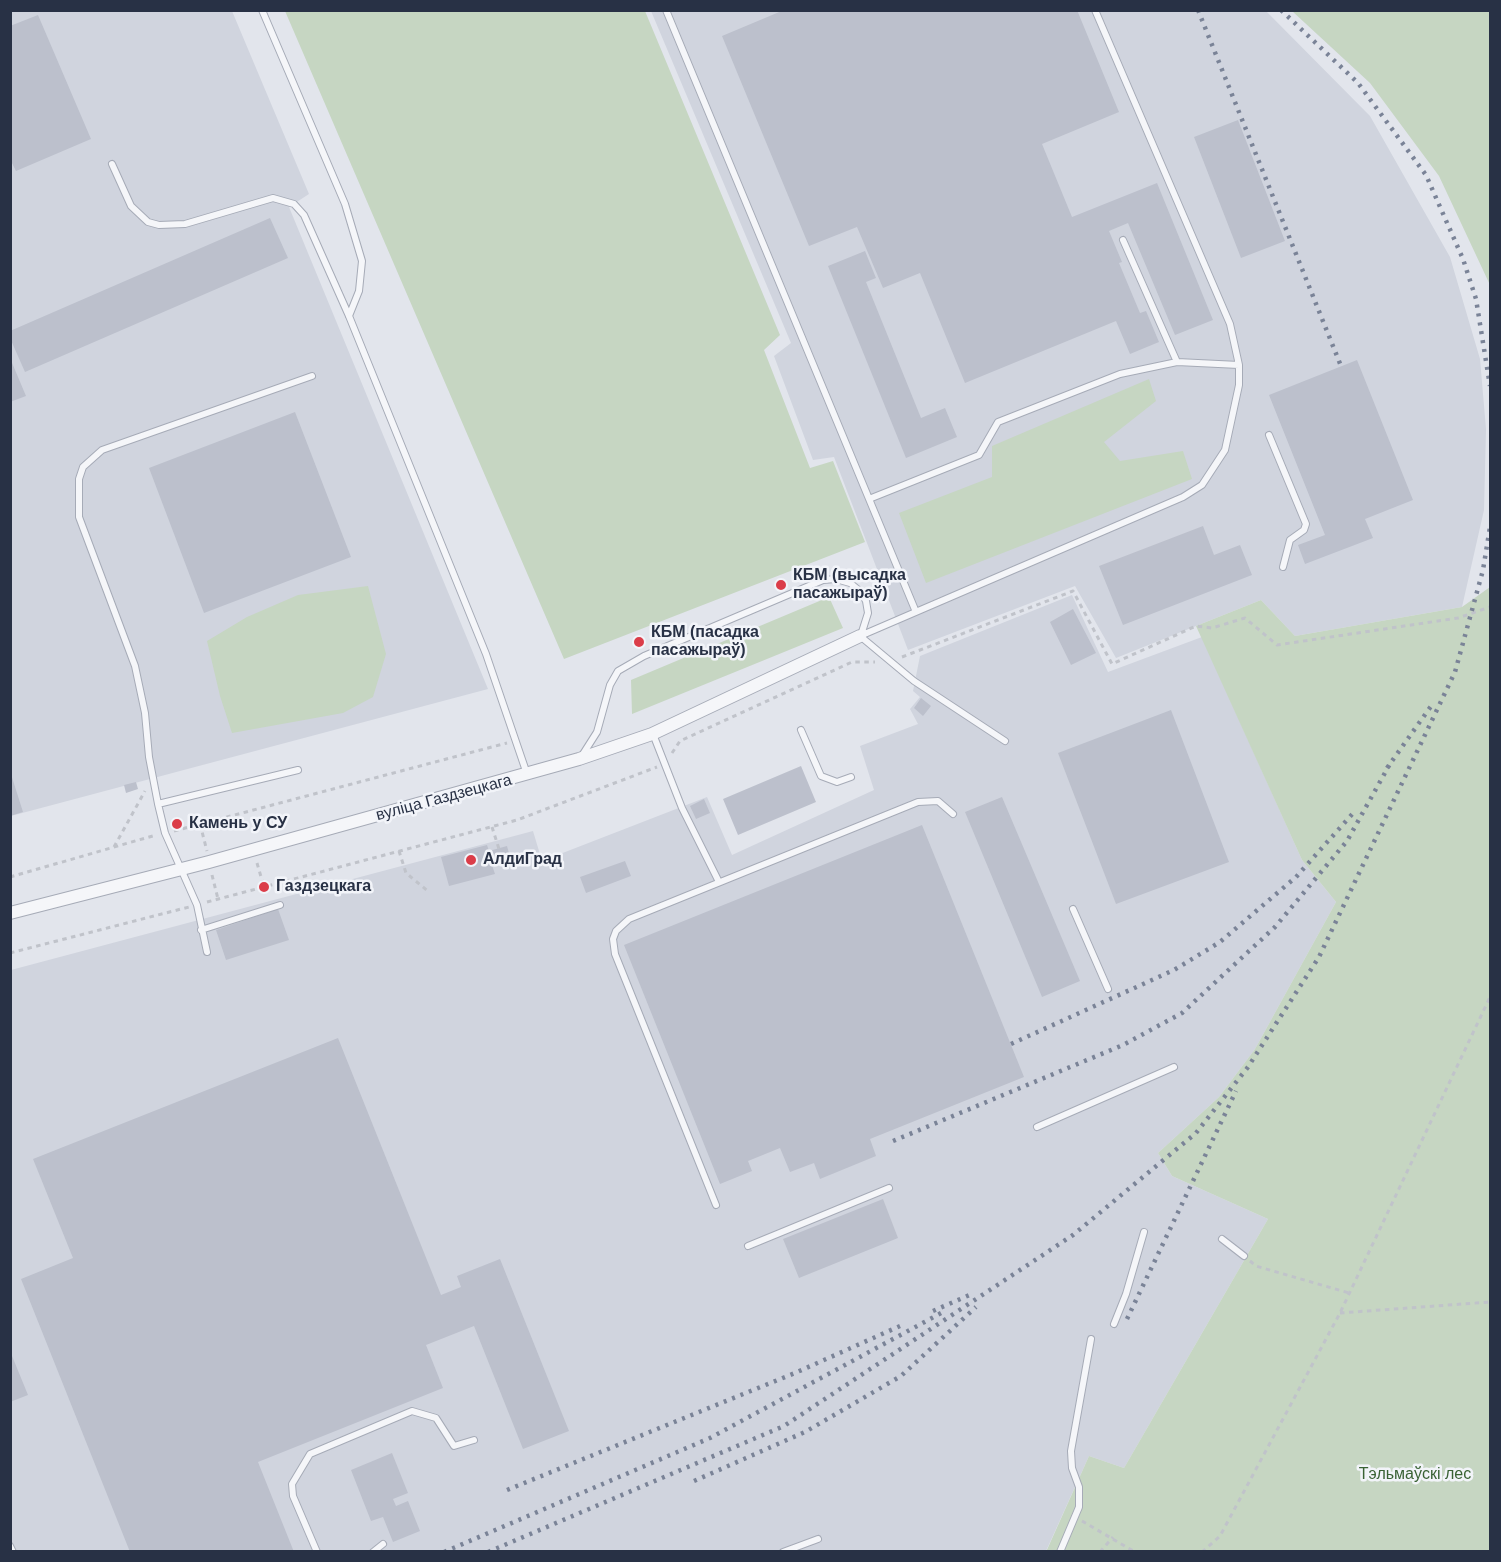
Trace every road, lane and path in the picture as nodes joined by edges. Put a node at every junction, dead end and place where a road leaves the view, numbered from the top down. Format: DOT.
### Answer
graph roads {
  1 [pos="262,10"];
  2 [pos="666,10"];
  3 [pos="1095,10"];
  4 [pos="112,164"];
  5 [pos="1123,240"];
  6 [pos="349,316"];
  7 [pos="1177,362"];
  8 [pos="1239,365"];
  9 [pos="312,376"];
  10 [pos="1269,435"];
  11 [pos="869,499"];
  12 [pos="1283,567"];
  13 [pos="1491,607"];
  14 [pos="916,612"];
  15 [pos="860,636"];
  16 [pos="891,662"];
  17 [pos="801,730"];
  18 [pos="652,734"];
  19 [pos="516,740"];
  20 [pos="1005,741"];
  21 [pos="579,759"];
  22 [pos="665,764"];
  23 [pos="298,770"];
  24 [pos="527,775"];
  25 [pos="153,777"];
  26 [pos="851,777"];
  27 [pos="158,804"];
  28 [pos="953,814"];
  29 [pos="492,827"];
  30 [pos="165,833"];
  31 [pos="114,847"];
  32 [pos="499,849"];
  33 [pos="253,850"];
  34 [pos="399,851"];
  35 [pos="181,869"];
  36 [pos="10,877"];
  37 [pos="719,882"];
  38 [pos="264,887"];
  39 [pos="429,892"];
  40 [pos="197,905"];
  41 [pos="280,905"];
  42 [pos="1073,909"];
  43 [pos="10,913"];
  44 [pos="201,930"];
  45 [pos="207,952"];
  46 [pos="10,953"];
  47 [pos="1108,989"];
  48 [pos="1491,997"];
  49 [pos="1174,1067"];
  50 [pos="1037,1127"];
  51 [pos="889,1188"];
  52 [pos="716,1205"];
  53 [pos="1144,1232"];
  54 [pos="1222,1239"];
  55 [pos="748,1246"];
  56 [pos="1244,1256"];
  57 [pos="1349,1293"];
  58 [pos="1491,1302"];
  59 [pos="1340,1313"];
  60 [pos="1114,1324"];
  61 [pos="1091,1339"];
  62 [pos="474,1440"];
  63 [pos="1075,1518"];
  64 [pos="1113,1537"];
  65 [pos="818,1539"];
  66 [pos="383,1544"];
  67 [pos="10,1546"];
  68 [pos="13,1551"];
  69 [pos="317,1551"];
  70 [pos="373,1551"];
  71 [pos="783,1551"];
  72 [pos="1060,1551"];
  73 [pos="1100,1551"];
  74 [pos="1135,1551"];
  75 [pos="1202,1551"];
  1 -- 6 [label="lane"];
  2 -- 11 [label="lane"];
  3 -- 8 [label="lane"];
  4 -- 6 [label="lane"];
  5 -- 7 [label="lane"];
  6 -- 19 [label="lane"];
  7 -- 8 [label="lane"];
  7 -- 11 [label="lane"];
  8 -- 14 [label="lane"];
  9 -- 25 [label="lane"];
  10 -- 12 [label="lane"];
  11 -- 14 [label="lane"];
  13 -- 16 [label="path"];
  14 -- 15 [label="lane"];
  15 -- 16 [label="lane"];
  15 -- 18 [label="street, вуліца Газдзецкага"];
  15 -- 21 [label="lane"];
  16 -- 20 [label="lane"];
  16 -- 22 [label="path"];
  17 -- 26 [label="lane"];
  18 -- 21 [label="street, вуліца Газдзецкага"];
  18 -- 22 [label="lane"];
  19 -- 24 [label="lane"];
  19 -- 30 [label="path"];
  21 -- 24 [label="street, вуліца Газдзецкага"];
  22 -- 29 [label="path"];
  22 -- 37 [label="lane"];
  23 -- 27 [label="lane"];
  24 -- 33 [label="street, вуліца Газдзецкага"];
  25 -- 27 [label="lane"];
  25 -- 31 [label="path"];
  27 -- 30 [label="lane"];
  28 -- 37 [label="lane"];
  29 -- 32 [label="path"];
  29 -- 34 [label="path"];
  30 -- 31 [label="path"];
  30 -- 35 [label="lane"];
  31 -- 36 [label="path"];
  33 -- 35 [label="street, вуліца Газдзецкага"];
  33 -- 38 [label="path"];
  34 -- 38 [label="path"];
  34 -- 39 [label="path"];
  35 -- 40 [label="lane"];
  35 -- 43 [label="street, вуліца Газдзецкага"];
  37 -- 52 [label="lane"];
  38 -- 40 [label="path"];
  40 -- 44 [label="lane"];
  40 -- 46 [label="path"];
  41 -- 44 [label="lane"];
  42 -- 47 [label="lane"];
  44 -- 45 [label="lane"];
  48 -- 57 [label="path"];
  49 -- 50 [label="lane"];
  51 -- 55 [label="lane"];
  53 -- 60 [label="lane"];
  54 -- 56 [label="lane"];
  56 -- 57 [label="path"];
  57 -- 59 [label="path"];
  58 -- 59 [label="path"];
  59 -- 75 [label="path"];
  61 -- 63 [label="lane"];
  62 -- 69 [label="lane"];
  63 -- 64 [label="path"];
  63 -- 72 [label="lane"];
  64 -- 73 [label="path"];
  64 -- 74 [label="path"];
  65 -- 71 [label="lane"];
  66 -- 70 [label="lane"];
  67 -- 68 [label="lane"];
}
